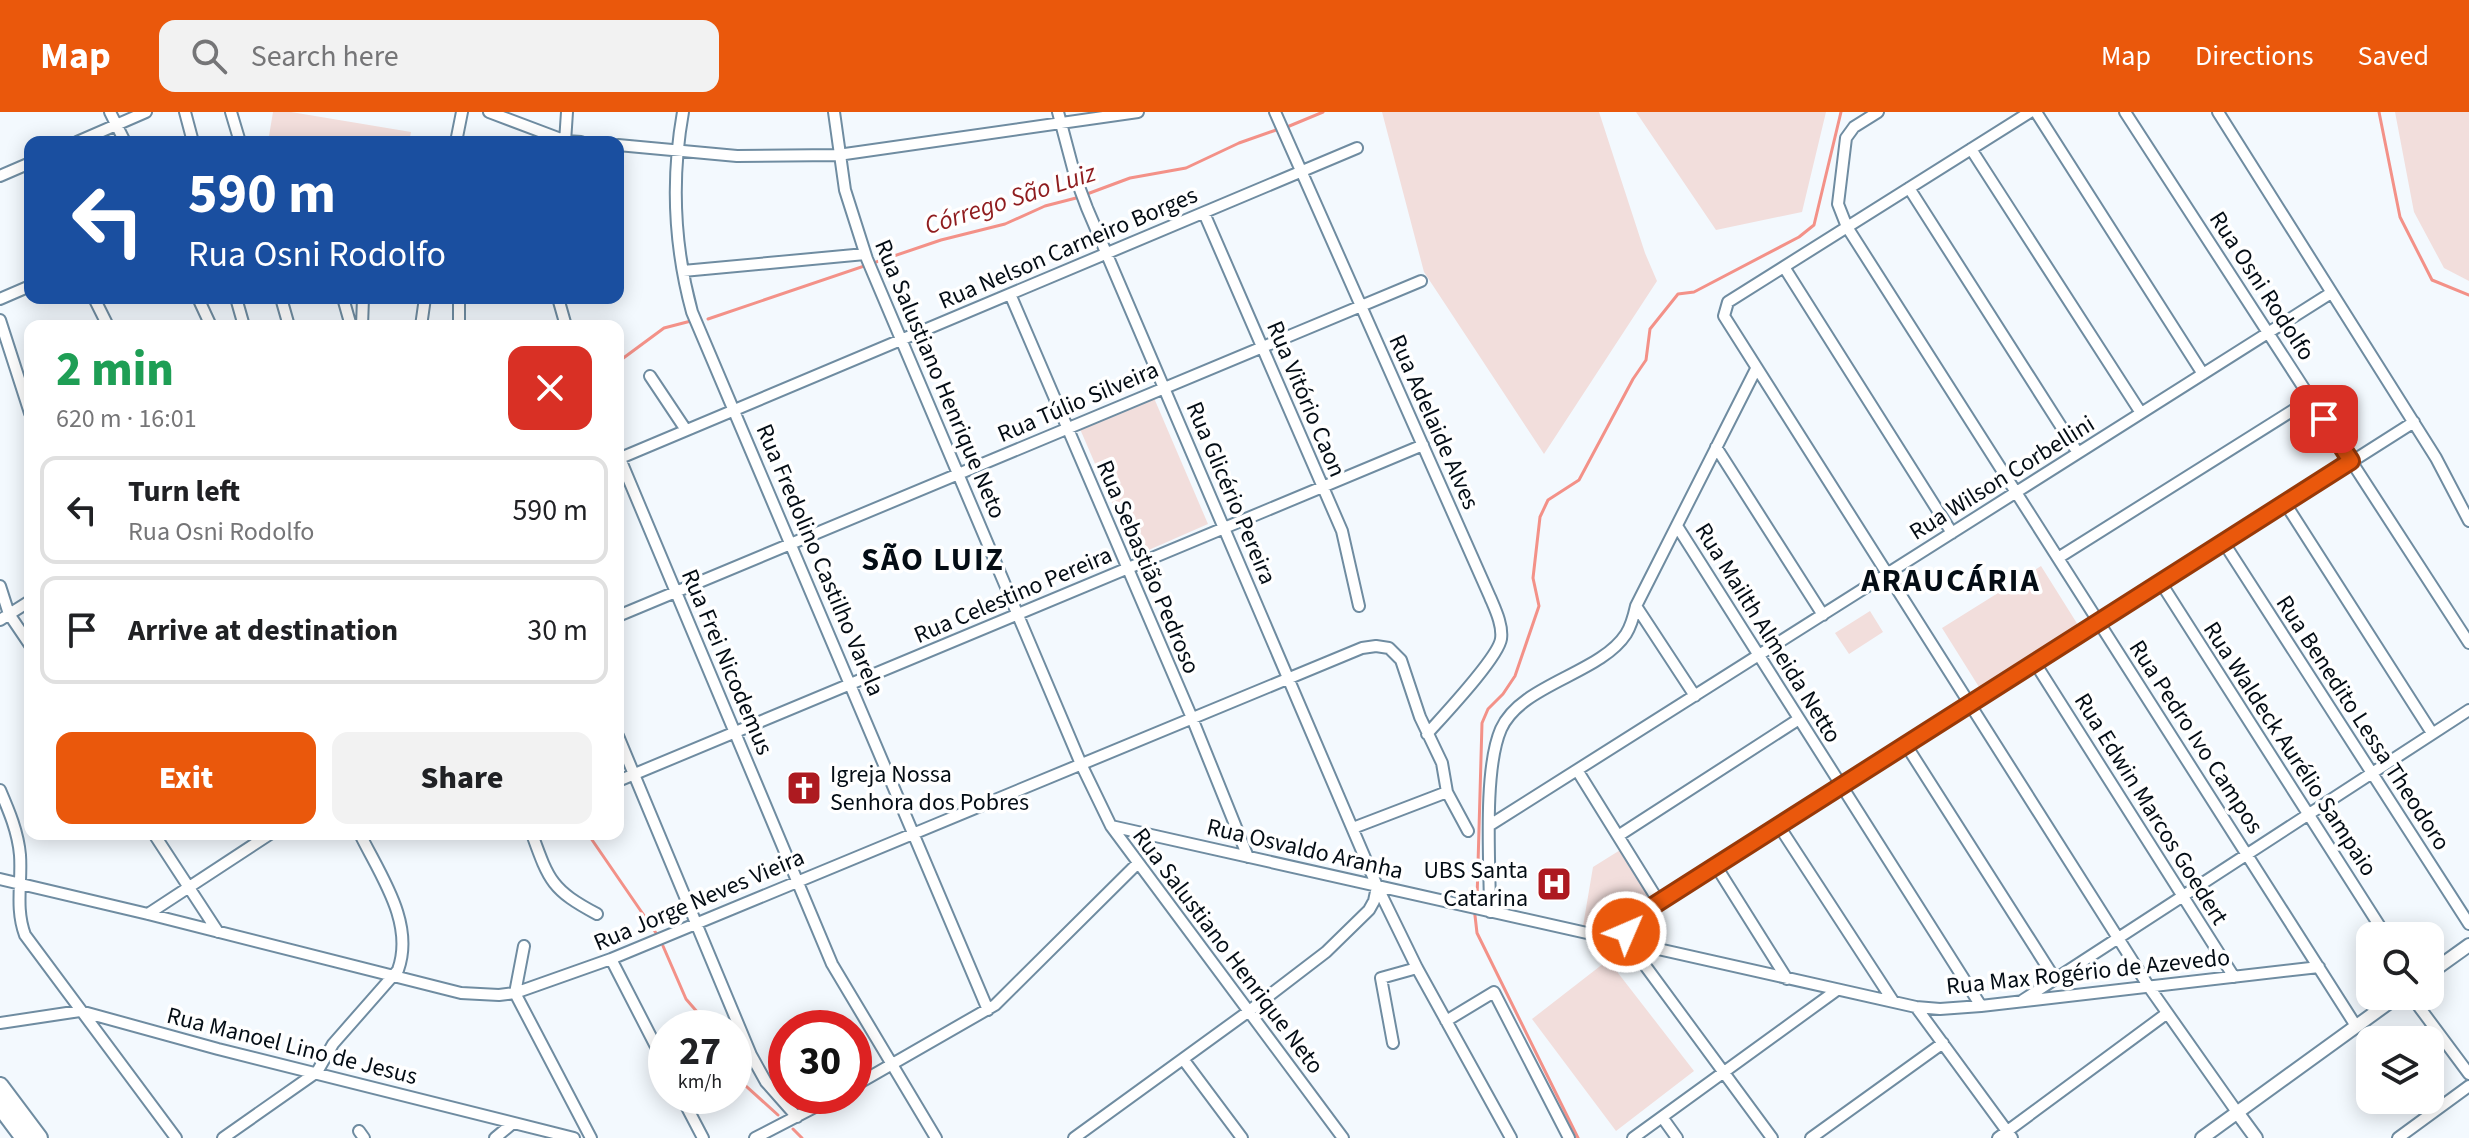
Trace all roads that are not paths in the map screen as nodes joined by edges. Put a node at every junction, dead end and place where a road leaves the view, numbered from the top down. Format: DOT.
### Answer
graph roads {
  1 [pos="110,112"];
  2 [pos="146,112"];
  3 [pos="185,112"];
  4 [pos="231,112"];
  5 [pos="462,112"];
  6 [pos="489,112"];
  7 [pos="567,112"];
  8 [pos="683,112"];
  9 [pos="834,112"];
  10 [pos="1138,112"];
  11 [pos="1878,112"];
  12 [pos="2030,112"];
  13 [pos="2036,112"];
  14 [pos="2125,112"];
  15 [pos="2218,112"];
  16 [pos="1277,117"];
  17 [pos="1060,118"];
  18 [pos="116,125"];
  19 [pos="91,136"];
  20 [pos="122,136"];
  21 [pos="191,136"];
  22 [pos="238,136"];
  23 [pos="457,136"];
  24 [pos="553,136"];
  25 [pos="566,136"];
  26 [pos="624,146"];
  27 [pos="1357,148"];
  28 [pos="1971,149"];
  29 [pos="676,151"];
  30 [pos="838,155"];
  31 [pos="24,166"];
  32 [pos="1301,172"];
  33 [pos="0,176"];
  34 [pos="1909,188"];
  35 [pos="1204,213"];
  36 [pos="1847,227"];
  37 [pos="1107,254"];
  38 [pos="866,256"];
  39 [pos="1784,267"];
  40 [pos="683,271"];
  41 [pos="1421,281"];
  42 [pos="24,289"];
  43 [pos="2331,293"];
  44 [pos="1010,294"];
  45 [pos="0,299"];
  46 [pos="1361,306"];
  47 [pos="0,320"];
  48 [pos="2268,333"];
  49 [pos="901,340"];
  50 [pos="1262,347"];
  51 [pos="1756,369"];
  52 [pos="2203,374"];
  53 [pos="650,376"];
  54 [pos="1164,388"];
  55 [pos="24,394"];
  56 [pos="2311,399"];
  57 [pos="735,410"];
  58 [pos="2141,413"];
  59 [pos="2414,422"];
  60 [pos="1067,429"];
  61 [pos="686,430"];
  62 [pos="1423,445"];
  63 [pos="1716,447"];
  64 [pos="2078,453"];
  65 [pos="624,455"];
  66 [pos="2351,461"];
  67 [pos="624,469"];
  68 [pos="958,474"];
  69 [pos="1323,487"];
  70 [pos="2016,493"];
  71 [pos="2285,503"];
  72 [pos="2469,521"];
  73 [pos="1677,526"];
  74 [pos="1224,528"];
  75 [pos="1952,533"];
  76 [pos="2224,543"];
  77 [pos="792,544"];
  78 [pos="2058,558"];
  79 [pos="1127,569"];
  80 [pos="1886,574"];
  81 [pos="2161,583"];
  82 [pos="0,586"];
  83 [pos="676,592"];
  84 [pos="24,605"];
  85 [pos="1359,606"];
  86 [pos="1636,606"];
  87 [pos="624,614"];
  88 [pos="1017,615"];
  89 [pos="1823,615"];
  90 [pos="5,617"];
  91 [pos="2099,622"];
  92 [pos="24,638"];
  93 [pos="2469,643"];
  94 [pos="1758,655"];
  95 [pos="2035,663"];
  96 [pos="1289,679"];
  97 [pos="851,684"];
  98 [pos="1695,696"];
  99 [pos="1969,705"];
  100 [pos="2469,710"];
  101 [pos="1192,718"];
  102 [pos="1799,719"];
  103 [pos="734,733"];
  104 [pos="2432,733"];
  105 [pos="1427,734"];
  106 [pos="1906,745"];
  107 [pos="624,751"];
  108 [pos="1081,764"];
  109 [pos="1577,770"];
  110 [pos="2372,773"];
  111 [pos="634,775"];
  112 [pos="624,779"];
  113 [pos="1841,786"];
  114 [pos="0,790"];
  115 [pos="1447,792"];
  116 [pos="2308,814"];
  117 [pos="1490,825"];
  118 [pos="1111,826"];
  119 [pos="1779,826"];
  120 [pos="1353,828"];
  121 [pos="1468,831"];
  122 [pos="913,833"];
  123 [pos="1618,836"];
  124 [pos="158,840"];
  125 [pos="258,840"];
  126 [pos="363,840"];
  127 [pos="535,840"];
  128 [pos="2247,854"];
  129 [pos="1248,857"];
  130 [pos="1138,863"];
  131 [pos="1716,866"];
  132 [pos="0,879"];
  133 [pos="796,881"];
  134 [pos="19,883"];
  135 [pos="1377,886"];
  136 [pos="188,887"];
  137 [pos="2182,896"];
  138 [pos="1659,902"];
  139 [pos="1486,912"];
  140 [pos="148,914"];
  141 [pos="597,914"];
  142 [pos="2377,922"];
  143 [pos="696,923"];
  144 [pos="2469,924"];
  145 [pos="218,932"];
  146 [pos="2118,938"];
  147 [pos="1627,941"];
  148 [pos="2469,945"];
  149 [pos="524,946"];
  150 [pos="611,959"];
  151 [pos="2444,963"];
  152 [pos="2319,967"];
  153 [pos="1417,968"];
  154 [pos="394,977"];
  155 [pos="2234,977"];
  156 [pos="1787,979"];
  157 [pos="2055,979"];
  158 [pos="2149,987"];
  159 [pos="1837,990"];
  160 [pos="515,993"];
  161 [pos="1893,1001"];
  162 [pos="2021,1001"];
  163 [pos="1981,1006"];
  164 [pos="1916,1007"];
  165 [pos="988,1010"];
  166 [pos="2378,1010"];
  167 [pos="2421,1010"];
  168 [pos="80,1011"];
  169 [pos="1249,1011"];
  170 [pos="2166,1014"];
  171 [pos="1446,1021"];
  172 [pos="0,1023"];
  173 [pos="2356,1026"];
  174 [pos="648,1031"];
  175 [pos="1393,1043"];
  176 [pos="1943,1043"];
  177 [pos="1183,1059"];
  178 [pos="892,1066"];
  179 [pos="317,1072"];
  180 [pos="1724,1072"];
  181 [pos="2469,1074"];
  182 [pos="872,1077"];
  183 [pos="0,1086"];
  184 [pos="2469,1086"];
  185 [pos="0,1106"];
  186 [pos="2237,1112"];
  187 [pos="690,1114"];
  188 [pos="803,1114"];
  189 [pos="797,1117"];
  190 [pos="1662,1117"];
  191 [pos="513,1123"];
  192 [pos="536,1133"];
  193 [pos="2006,1136"];
  194 [pos="24,1138"];
  195 [pos="39,1138"];
  196 [pos="176,1138"];
  197 [pos="223,1138"];
  198 [pos="495,1138"];
  199 [pos="574,1138"];
  200 [pos="591,1138"];
  201 [pos="703,1138"];
  202 [pos="755,1138"];
  203 [pos="936,1138"];
  204 [pos="1074,1138"];
  205 [pos="1242,1138"];
  206 [pos="1343,1138"];
  207 [pos="1511,1138"];
  208 [pos="1569,1138"];
  209 [pos="1633,1138"];
  210 [pos="1677,1138"];
  211 [pos="1772,1138"];
  212 [pos="1811,1138"];
  213 [pos="2202,1138"];
  214 [pos="2256,1138"];
  215 [pos="2398,1138"];
  1 -- 18 [label="street"];
  2 -- 18 [label="street"];
  3 -- 21 [label="street"];
  4 -- 22 [label="street"];
  5 -- 23 [label="street"];
  6 -- 24 [label="street"];
  7 -- 25 [label="street"];
  8 -- 29 [label="street, Rua Fredolino Castilho Varela"];
  9 -- 30 [label="street, Rua Salustiano Henrique Neto"];
  10 -- 17 [label="street"];
  11 -- 36 [label="street"];
  12 -- 28 [label="street"];
  13 -- 52 [label="street"];
  14 -- 48 [label="street, Rua Osni Rodolfo"];
  15 -- 43 [label="street"];
  16 -- 32 [label="street, Rua Adelaide Alves"];
  17 -- 30 [label="street"];
  17 -- 37 [label="street, Rua Glicério Pereira"];
  18 -- 19 [label="street"];
  18 -- 20 [label="street"];
  26 -- 29 [label="street"];
  27 -- 32 [label="street, Rua Nelson Carneiro Borges"];
  28 -- 34 [label="street"];
  28 -- 58 [label="street"];
  29 -- 30 [label="street"];
  29 -- 40 [label="street, Rua Fredolino Castilho Varela"];
  30 -- 38 [label="street, Rua Salustiano Henrique Neto"];
  31 -- 33 [label="street"];
  32 -- 35 [label="street, Rua Nelson Carneiro Borges"];
  32 -- 46 [label="street, Rua Adelaide Alves"];
  34 -- 36 [label="street"];
  34 -- 64 [label="street"];
  35 -- 37 [label="street, Rua Nelson Carneiro Borges"];
  35 -- 50 [label="street, Rua Vitório Caon"];
  36 -- 39 [label="street"];
  36 -- 70 [label="street, Rua Pedro Ivo Campos"];
  37 -- 44 [label="street, Rua Nelson Carneiro Borges"];
  37 -- 54 [label="street, Rua Glicério Pereira"];
  38 -- 40 [label="street"];
  38 -- 49 [label="street, Rua Salustiano Henrique Neto"];
  39 -- 51 [label="street"];
  39 -- 75 [label="street"];
  40 -- 57 [label="street, Rua Fredolino Castilho Varela"];
  41 -- 46 [label="street, Rua Túlio Silveira"];
  42 -- 45 [label="street"];
  43 -- 48 [label="street, Rua Wilson Corbellini"];
  43 -- 59 [label="street"];
  44 -- 49 [label="street, Rua Nelson Carneiro Borges"];
  44 -- 60 [label="street, Rua Sebastião Pedroso"];
  46 -- 50 [label="street, Rua Túlio Silveira"];
  46 -- 62 [label="street, Rua Adelaide Alves"];
  47 -- 55 [label="street"];
  48 -- 52 [label="street, Rua Wilson Corbellini"];
  48 -- 56 [label="street, Rua Osni Rodolfo"];
  49 -- 57 [label="street, Rua Nelson Carneiro Borges"];
  49 -- 68 [label="street, Rua Salustiano Henrique Neto"];
  50 -- 54 [label="street, Rua Túlio Silveira"];
  50 -- 69 [label="street, Rua Vitório Caon"];
  51 -- 63 [label="street"];
  51 -- 80 [label="street"];
  52 -- 58 [label="street, Rua Wilson Corbellini"];
  53 -- 61 [label="street"];
  54 -- 60 [label="street, Rua Túlio Silveira"];
  54 -- 74 [label="street, Rua Glicério Pereira"];
  56 -- 66 [label="street, Rua Osni Rodolfo"];
  56 -- 78 [label="street"];
  57 -- 61 [label="street, Rua Nelson Carneiro Borges"];
  57 -- 77 [label="street, Rua Fredolino Castilho Varela"];
  58 -- 64 [label="street, Rua Wilson Corbellini"];
  59 -- 66 [label="street"];
  59 -- 72 [label="street"];
  60 -- 68 [label="street, Rua Túlio Silveira"];
  60 -- 79 [label="street, Rua Sebastião Pedroso"];
  61 -- 65 [label="street, Rua Nelson Carneiro Borges"];
  62 -- 69 [label="street, Rua Celestino Pereira"];
  62 -- 105 [label="street, Rua Adelaide Alves"];
  63 -- 73 [label="street"];
  63 -- 89 [label="street"];
  64 -- 70 [label="street, Rua Wilson Corbellini"];
  66 -- 71 [label="street"];
  66 -- 93 [label="street, Rua Osni Rodolfo"];
  67 -- 83 [label="street, Rua Frei Nicodemus"];
  68 -- 77 [label="street, Rua Túlio Silveira"];
  68 -- 88 [label="street, Rua Salustiano Henrique Neto"];
  69 -- 74 [label="street, Rua Celestino Pereira"];
  69 -- 85 [label="street, Rua Vitório Caon"];
  70 -- 75 [label="street, Rua Wilson Corbellini"];
  70 -- 78 [label="street, Rua Pedro Ivo Campos"];
  71 -- 76 [label="street"];
  71 -- 104 [label="street"];
  73 -- 86 [label="street"];
  73 -- 94 [label="street, Rua Mailth Almeida Netto"];
  74 -- 79 [label="street, Rua Celestino Pereira"];
  74 -- 96 [label="street, Rua Glicério Pereira"];
  75 -- 80 [label="street, Rua Wilson Corbellini"];
  76 -- 81 [label="street"];
  76 -- 110 [label="street, Rua Benedito Lessa Theodoro"];
  77 -- 83 [label="street, Rua Túlio Silveira"];
  77 -- 97 [label="street, Rua Fredolino Castilho Varela"];
  78 -- 91 [label="street, Rua Pedro Ivo Campos"];
  79 -- 88 [label="street, Rua Celestino Pereira"];
  79 -- 101 [label="street, Rua Sebastião Pedroso"];
  80 -- 89 [label="street, Rua Wilson Corbellini"];
  80 -- 99 [label="street"];
  81 -- 91 [label="street"];
  81 -- 116 [label="street, Rua Waldeck Aurélio Sampaio"];
  82 -- 90 [label="street"];
  83 -- 87 [label="street, Rua Túlio Silveira"];
  83 -- 103 [label="street, Rua Frei Nicodemus"];
  84 -- 90 [label="street"];
  86 -- 98 [label="street"];
  86 -- 117 [label="street"];
  88 -- 97 [label="street, Rua Celestino Pereira"];
  88 -- 108 [label="street, Rua Salustiano Henrique Neto"];
  89 -- 94 [label="street, Rua Wilson Corbellini"];
  90 -- 92 [label="street"];
  91 -- 95 [label="street"];
  91 -- 128 [label="street, Rua Pedro Ivo Campos"];
  94 -- 98 [label="street, Rua Wilson Corbellini"];
  94 -- 102 [label="street, Rua Mailth Almeida Netto"];
  95 -- 99 [label="street"];
  95 -- 137 [label="street, Rua Edwin Marcos Goedert"];
  96 -- 101 [label="street, Rua Jorge Neves Vieira"];
  96 -- 105 [label="street, Rua Jorge Neves Vieira"];
  96 -- 120 [label="street, Rua Glicério Pereira"];
  97 -- 103 [label="street, Rua Celestino Pereira"];
  97 -- 122 [label="street, Rua Fredolino Castilho Varela"];
  98 -- 109 [label="street, Rua Wilson Corbellini"];
  99 -- 106 [label="street"];
  99 -- 146 [label="street"];
  100 -- 104 [label="street"];
  101 -- 108 [label="street, Rua Jorge Neves Vieira"];
  101 -- 129 [label="street, Rua Sebastião Pedroso"];
  102 -- 113 [label="street, Rua Mailth Almeida Netto"];
  102 -- 123 [label="street"];
  103 -- 111 [label="street, Rua Celestino Pereira"];
  103 -- 133 [label="street, Rua Frei Nicodemus"];
  104 -- 110 [label="street"];
  105 -- 115 [label="street"];
  106 -- 113 [label="street"];
  106 -- 157 [label="street"];
  107 -- 111 [label="street"];
  108 -- 118 [label="street, Rua Salustiano Henrique Neto"];
  108 -- 122 [label="street, Rua Jorge Neves Vieira"];
  109 -- 117 [label="street, Rua Wilson Corbellini"];
  109 -- 123 [label="street"];
  110 -- 116 [label="street"];
  110 -- 144 [label="street, Rua Benedito Lessa Theodoro"];
  111 -- 112 [label="street, Rua Celestino Pereira"];
  111 -- 143 [label="street"];
  113 -- 119 [label="street"];
  113 -- 163 [label="street, Rua Mailth Almeida Netto"];
  114 -- 134 [label="street"];
  115 -- 120 [label="street"];
  115 -- 121 [label="street"];
  116 -- 128 [label="street"];
  116 -- 142 [label="street, Rua Waldeck Aurélio Sampaio"];
  117 -- 139 [label="street"];
  118 -- 129 [label="street, Rua Osvaldo Aranha"];
  118 -- 130 [label="street, Rua Salustiano Henrique Neto"];
  119 -- 131 [label="street"];
  119 -- 161 [label="street"];
  120 -- 135 [label="street, Rua Glicério Pereira"];
  122 -- 133 [label="street, Rua Jorge Neves Vieira"];
  122 -- 165 [label="street, Rua Fredolino Castilho Varela"];
  123 -- 138 [label="street"];
  124 -- 136 [label="street"];
  125 -- 136 [label="street"];
  126 -- 154 [label="street"];
  127 -- 141 [label="street"];
  128 -- 137 [label="street"];
  128 -- 152 [label="street, Rua Pedro Ivo Campos"];
  129 -- 135 [label="street, Rua Osvaldo Aranha"];
  130 -- 165 [label="street"];
  130 -- 169 [label="street, Rua Salustiano Henrique Neto"];
  131 -- 138 [label="street"];
  131 -- 156 [label="street"];
  132 -- 134 [label="street, Rua Jorge Neves Vieira"];
  133 -- 143 [label="street, Rua Jorge Neves Vieira"];
  133 -- 178 [label="street, Rua Frei Nicodemus"];
  134 -- 140 [label="street, Rua Jorge Neves Vieira"];
  134 -- 168 [label="street"];
  135 -- 139 [label="street, Rua Osvaldo Aranha"];
  135 -- 153 [label="street, Rua Glicério Pereira"];
  135 -- 169 [label="street"];
  136 -- 140 [label="street"];
  136 -- 145 [label="street"];
  137 -- 146 [label="street"];
  137 -- 155 [label="street, Rua Edwin Marcos Goedert"];
  138 -- 147 [label="street"];
  139 -- 147 [label="street, Rua Osvaldo Aranha"];
  140 -- 145 [label="street, Rua Jorge Neves Vieira"];
  143 -- 150 [label="street, Rua Jorge Neves Vieira"];
  143 -- 189 [label="street"];
  145 -- 154 [label="street, Rua Jorge Neves Vieira"];
  146 -- 157 [label="street"];
  146 -- 158 [label="street"];
  147 -- 156 [label="street, Rua Max Rogério de Azevedo"];
  147 -- 180 [label="street"];
  148 -- 151 [label="street"];
  149 -- 160 [label="street"];
  150 -- 160 [label="street, Rua Jorge Neves Vieira"];
  150 -- 174 [label="street"];
  152 -- 155 [label="street, Rua Max Rogério de Azevedo"];
  152 -- 173 [label="street, Rua Pedro Ivo Campos"];
  153 -- 171 [label="street, Rua Glicério Pereira"];
  153 -- 175 [label="street"];
  154 -- 160 [label="street, Rua Jorge Neves Vieira"];
  154 -- 179 [label="street"];
  155 -- 158 [label="street, Rua Max Rogério de Azevedo"];
  156 -- 159 [label="street, Rua Max Rogério de Azevedo"];
  157 -- 162 [label="street"];
  158 -- 162 [label="street, Rua Max Rogério de Azevedo"];
  158 -- 170 [label="street"];
  159 -- 161 [label="street, Rua Max Rogério de Azevedo"];
  159 -- 180 [label="street"];
  160 -- 200 [label="street"];
  161 -- 164 [label="street, Rua Max Rogério de Azevedo"];
  162 -- 163 [label="street, Rua Max Rogério de Azevedo"];
  163 -- 164 [label="street, Rua Max Rogério de Azevedo"];
  164 -- 176 [label="street"];
  165 -- 178 [label="street"];
  166 -- 173 [label="street"];
  167 -- 181 [label="street"];
  168 -- 172 [label="street, Rua Manoel Lino de Jesus"];
  168 -- 179 [label="street, Rua Manoel Lino de Jesus"];
  168 -- 196 [label="street"];
  169 -- 177 [label="street"];
  169 -- 206 [label="street, Rua Salustiano Henrique Neto"];
  170 -- 186 [label="street"];
  170 -- 193 [label="street"];
  171 -- 207 [label="street, Rua Glicério Pereira"];
  171 -- 208 [label="street"];
  173 -- 186 [label="street"];
  176 -- 193 [label="street"];
  176 -- 212 [label="street"];
  177 -- 204 [label="street"];
  177 -- 205 [label="street"];
  178 -- 182 [label="street"];
  178 -- 203 [label="street, Rua Frei Nicodemus"];
  179 -- 191 [label="street, Rua Manoel Lino de Jesus"];
  179 -- 197 [label="street"];
  180 -- 190 [label="street"];
  180 -- 211 [label="street"];
  183 -- 195 [label="main road"];
  184 -- 215 [label="street"];
  185 -- 194 [label="main road"];
  186 -- 213 [label="street"];
  186 -- 214 [label="street"];
  187 -- 201 [label="street"];
  188 -- 189 [label="street"];
  189 -- 202 [label="street"];
  190 -- 209 [label="street"];
  190 -- 210 [label="street"];
  191 -- 192 [label="street, Rua Manoel Lino de Jesus"];
  191 -- 198 [label="street"];
  192 -- 199 [label="street, Rua Manoel Lino de Jesus"];
}
